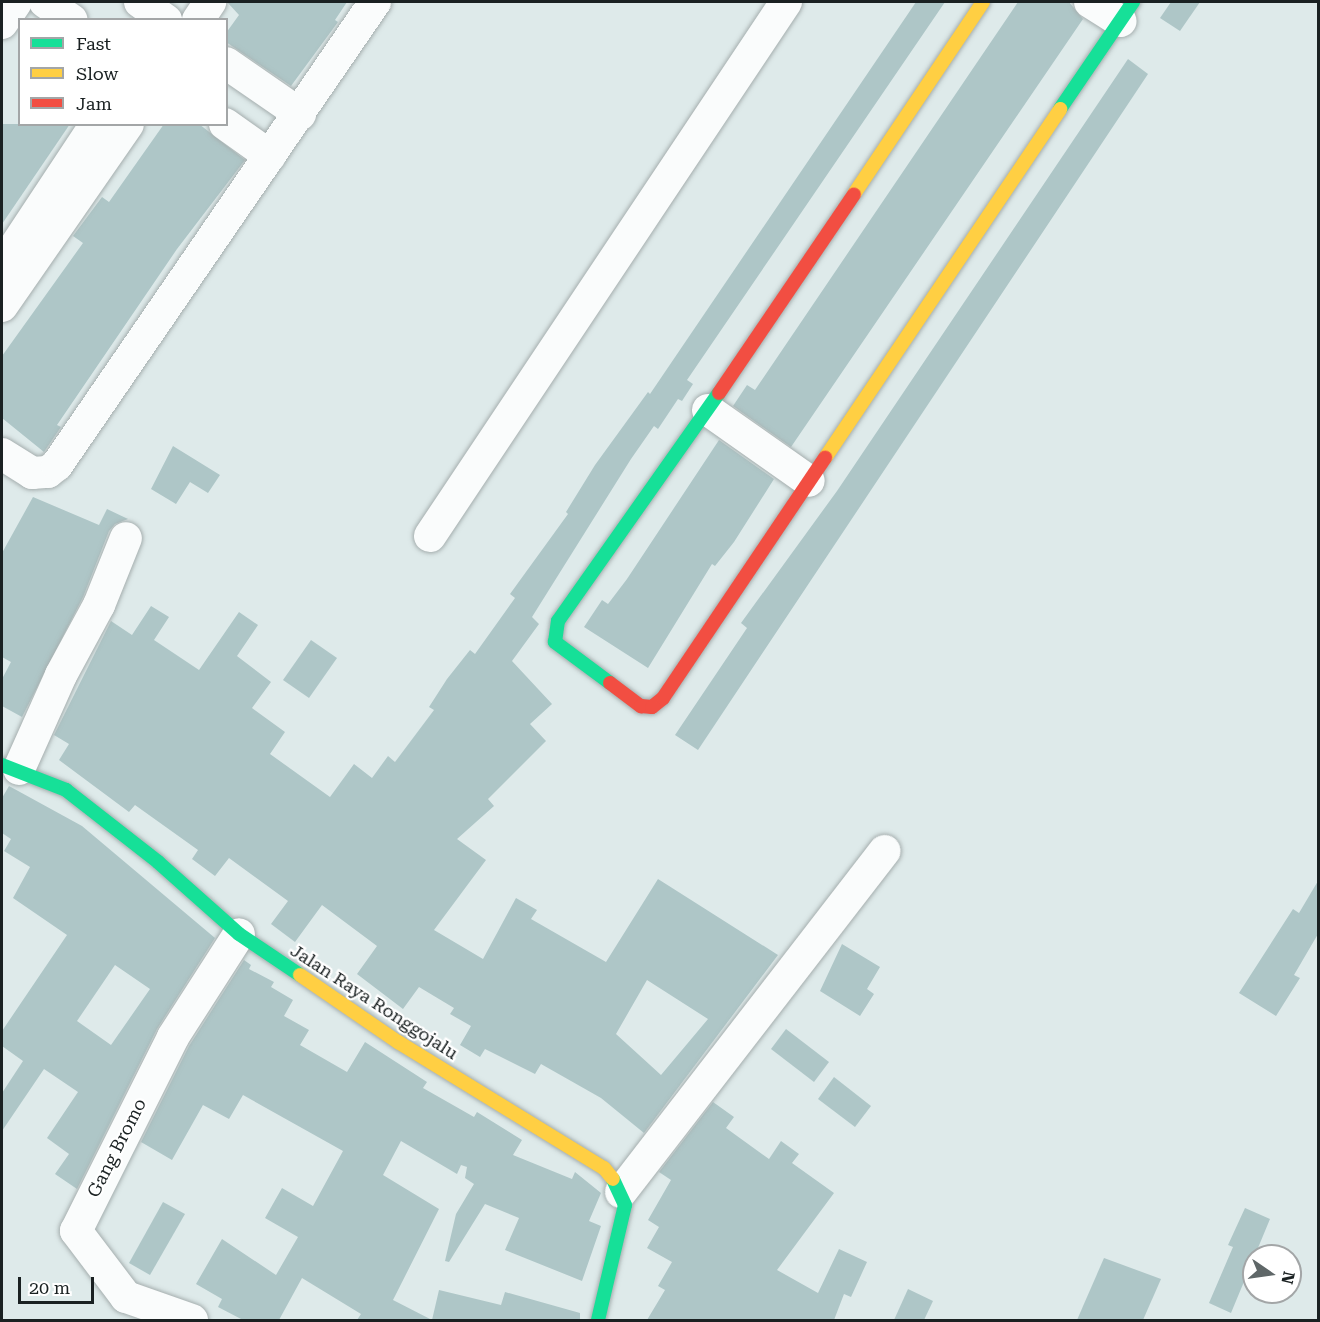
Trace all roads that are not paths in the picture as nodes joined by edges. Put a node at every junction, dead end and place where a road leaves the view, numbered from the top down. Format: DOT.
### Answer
graph roads {
  1 [pos="16,2"];
  2 [pos="45,2"];
  3 [pos="140,2"];
  4 [pos="180,2"];
  5 [pos="210,2"];
  6 [pos="375,2"];
  7 [pos="786,2"];
  8 [pos="983,2"];
  9 [pos="1090,2"];
  10 [pos="1127,11"];
  11 [pos="69,18"];
  12 [pos="163,18"];
  13 [pos="168,18"];
  14 [pos="199,18"];
  15 [pos="2,23"];
  16 [pos="228,64"];
  17 [pos="300,114"];
  18 [pos="95,126"];
  19 [pos="127,126"];
  20 [pos="228,126"];
  21 [pos="270,156"];
  22 [pos="2,266"];
  23 [pos="2,306"];
  24 [pos="708,410"];
  25 [pos="2,454"];
  26 [pos="809,481"];
  27 [pos="430,536"];
  28 [pos="126,538"];
  29 [pos="10,767"];
  30 [pos="885,851"];
  31 [pos="239,934"];
  32 [pos="621,1192"];
  33 [pos="192,1320"];
  34 [pos="598,1320"];
  1 -- 15 [label="street"];
  2 -- 11 [label="street"];
  3 -- 12 [label="street"];
  4 -- 13 [label="street"];
  5 -- 14 [label="street"];
  6 -- 17 [label="street"];
  7 -- 27 [label="street"];
  8 -- 24 [label="street"];
  9 -- 10 [label="street"];
  10 -- 26 [label="street"];
  16 -- 17 [label="street"];
  17 -- 21 [label="street"];
  18 -- 22 [label="street"];
  19 -- 23 [label="street"];
  20 -- 21 [label="street"];
  21 -- 25 [label="street"];
  24 -- 26 [label="street"];
  24 -- 26 [label="street"];
  28 -- 29 [label="street"];
  29 -- 31 [label="street, Jalan Raya Ronggojalu"];
  30 -- 32 [label="street"];
  31 -- 32 [label="street, Jalan Raya Ronggojalu"];
  31 -- 33 [label="street, Gang Bromo"];
  32 -- 34 [label="street"];
}
